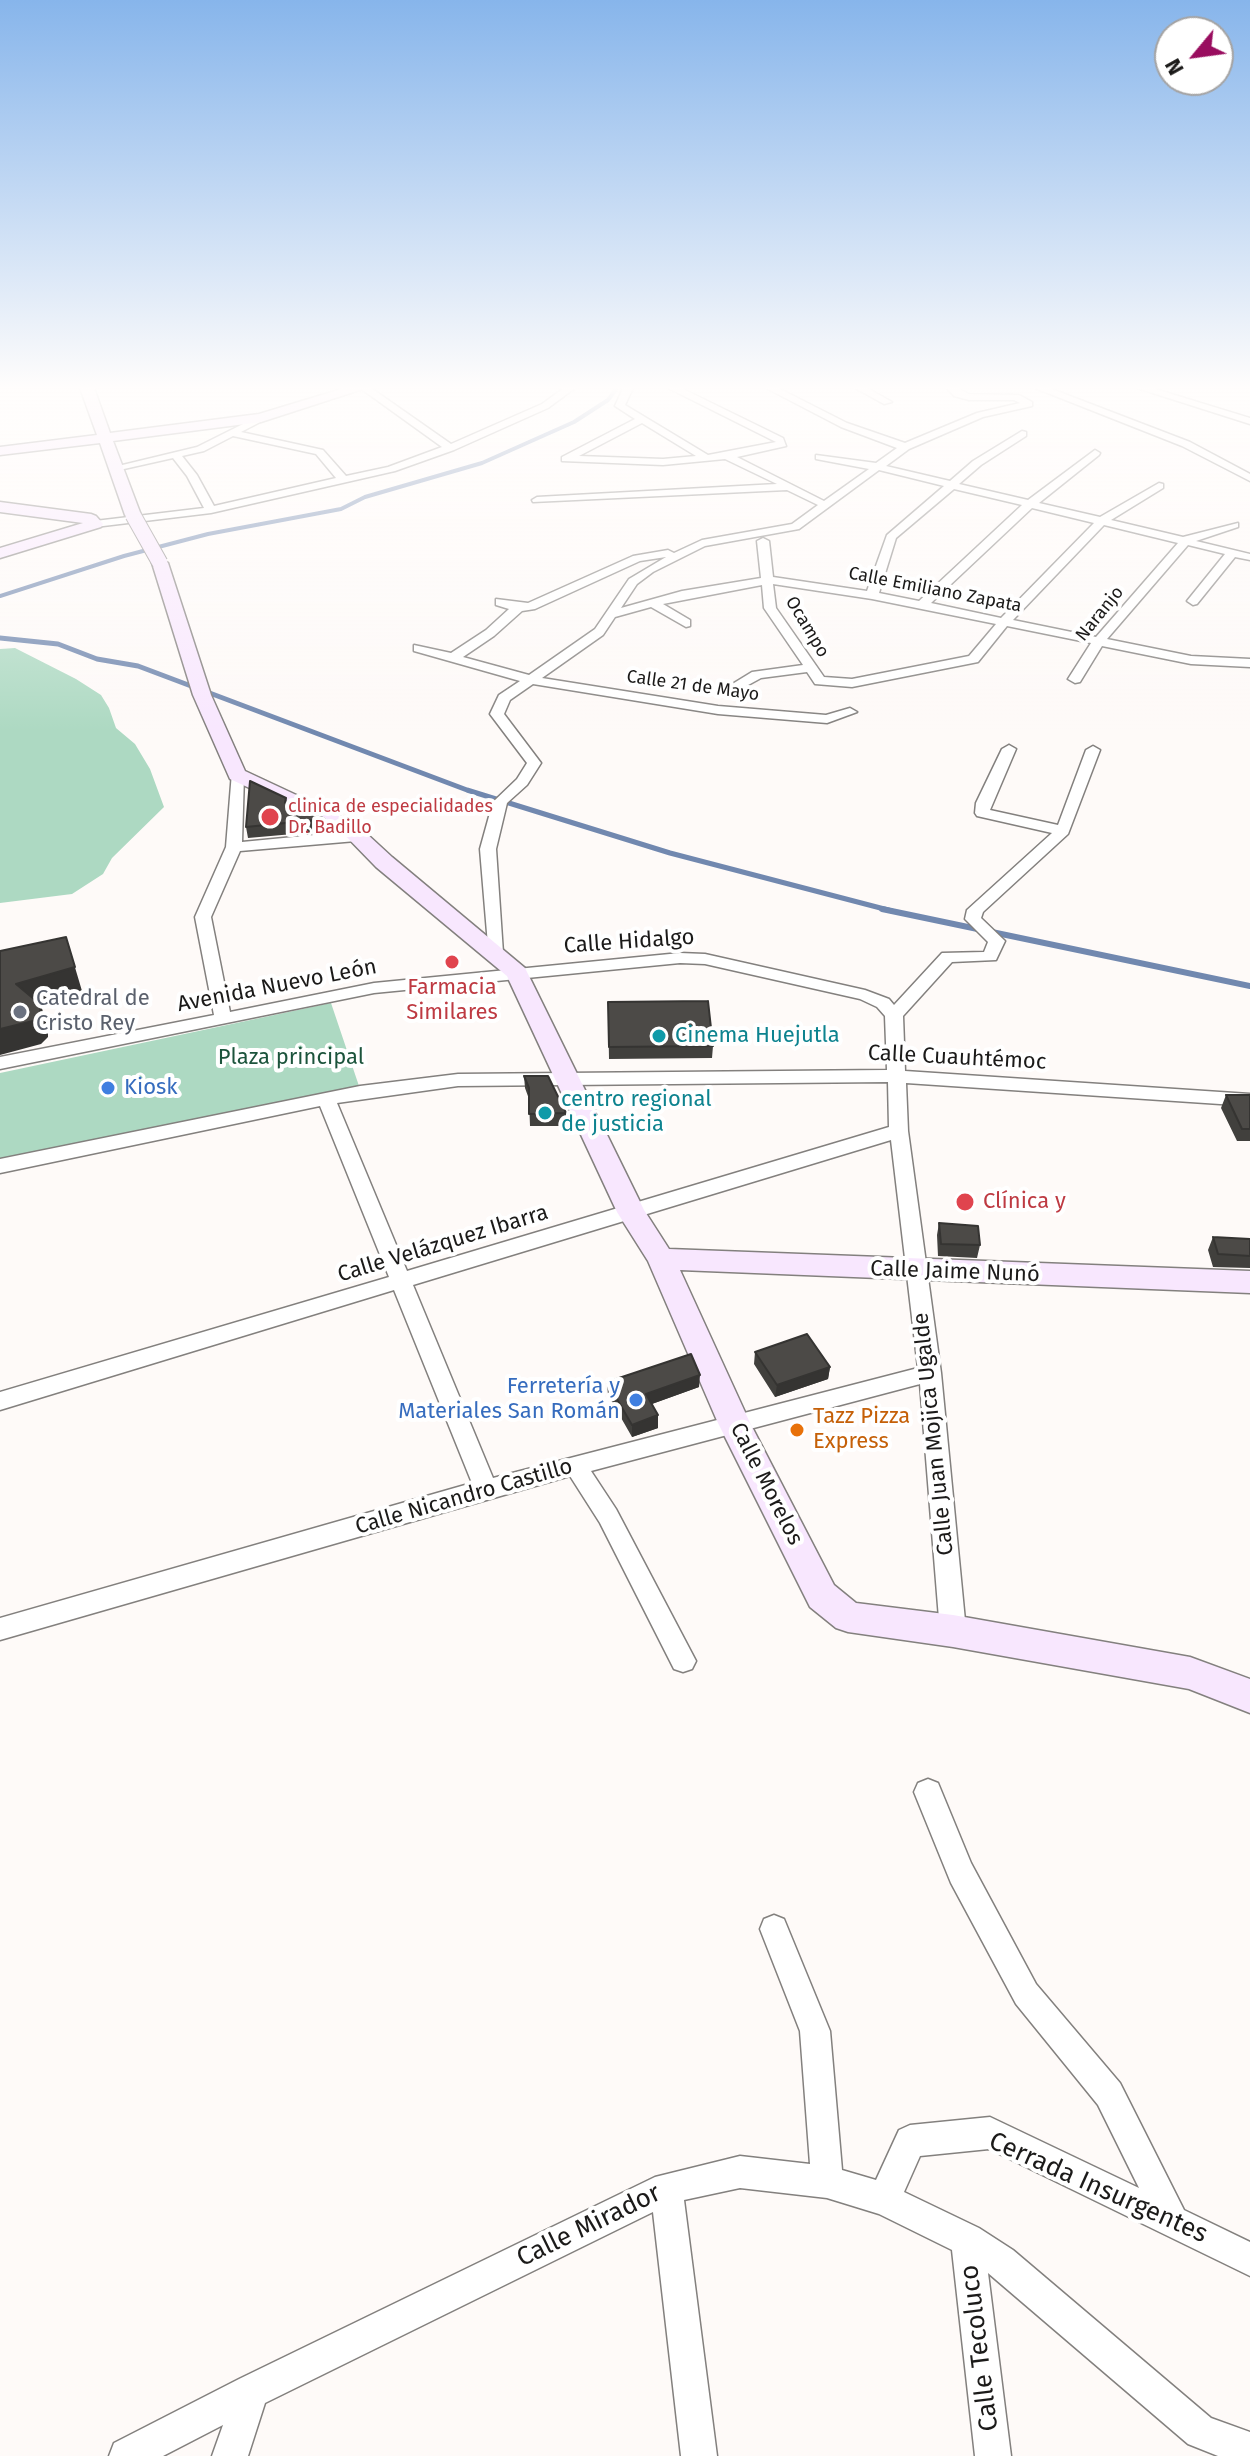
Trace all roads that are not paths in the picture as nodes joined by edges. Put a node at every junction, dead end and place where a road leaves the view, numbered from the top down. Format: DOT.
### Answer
graph roads {
  1 [pos="128,503"];
  2 [pos="207,503"];
  3 [pos="245,503"];
  4 [pos="820,503"];
  5 [pos="831,503"];
  6 [pos="933,503"];
  7 [pos="1020,503"];
  8 [pos="1032,503"];
  9 [pos="1132,503"];
  10 [pos="1029,505"];
  11 [pos="827,506"];
  12 [pos="0,507"];
  13 [pos="130,509"];
  14 [pos="211,510"];
  15 [pos="1102,521"];
  16 [pos="92,524"];
  17 [pos="1234,525"];
  18 [pos="1187,540"];
  19 [pos="763,541"];
  20 [pos="691,548"];
  21 [pos="1233,552"];
  22 [pos="0,553"];
  23 [pos="1250,557"];
  24 [pos="769,580"];
  25 [pos="872,595"];
  26 [pos="1193,601"];
  27 [pos="500,602"];
  28 [pos="652,603"];
  29 [pos="922,605"];
  30 [pos="518,608"];
  31 [pos="614,614"];
  32 [pos="1005,621"];
  33 [pos="686,623"];
  34 [pos="1099,641"];
  35 [pos="418,648"];
  36 [pos="452,658"];
  37 [pos="1250,663"];
  38 [pos="809,668"];
  39 [pos="1075,679"];
  40 [pos="532,680"];
  41 [pos="739,686"];
  42 [pos="850,712"];
  43 [pos="1009,749"];
  44 [pos="1093,750"];
  45 [pos="237,775"];
  46 [pos="1063,831"];
  47 [pos="356,836"];
  48 [pos="234,847"];
  49 [pos="495,953"];
  50 [pos="517,973"];
  51 [pos="888,1009"];
  52 [pos="223,1019"];
  53 [pos="0,1063"];
  54 [pos="895,1076"];
  55 [pos="565,1077"];
  56 [pos="327,1100"];
  57 [pos="1250,1100"];
  58 [pos="899,1131"];
  59 [pos="0,1166"];
  60 [pos="631,1212"];
  61 [pos="661,1259"];
  62 [pos="917,1271"];
  63 [pos="1250,1282"];
  64 [pos="402,1283"];
  65 [pos="930,1373"];
  66 [pos="0,1401"];
  67 [pos="734,1423"];
  68 [pos="575,1465"];
  69 [pos="486,1489"];
  70 [pos="0,1629"];
  71 [pos="953,1631"];
  72 [pos="683,1661"];
  73 [pos="1250,1696"];
  74 [pos="928,1792"];
  75 [pos="774,1929"];
  76 [pos="827,2182"];
  77 [pos="666,2188"];
  78 [pos="884,2199"];
  79 [pos="1171,2218"];
  80 [pos="967,2240"];
  81 [pos="1250,2259"];
  82 [pos="251,2391"];
  83 [pos="1250,2450"];
  84 [pos="127,2456"];
  85 [pos="230,2456"];
  86 [pos="699,2456"];
  87 [pos="993,2456"];
  1 -- 13 [label="main road"];
  2 -- 14 [label="street"];
  3 -- 14 [label="street"];
  4 -- 11 [label="street"];
  5 -- 11 [label="street"];
  6 -- 25 [label="street"];
  7 -- 10 [label="street"];
  8 -- 10 [label="street"];
  9 -- 15 [label="street"];
  10 -- 15 [label="street"];
  10 -- 29 [label="street"];
  11 -- 20 [label="street"];
  12 -- 16 [label="main road"];
  13 -- 16 [label="main road"];
  13 -- 45 [label="main road, bridge"];
  14 -- 16 [label="street"];
  15 -- 18 [label="street"];
  15 -- 32 [label="street"];
  16 -- 22 [label="main road"];
  17 -- 18 [label="street"];
  18 -- 21 [label="street"];
  18 -- 34 [label="street, Naranjo"];
  19 -- 24 [label="street, Ocampo"];
  20 -- 30 [label="street"];
  20 -- 31 [label="street"];
  21 -- 23 [label="street"];
  21 -- 26 [label="street"];
  24 -- 25 [label="street, Calle Emiliano Zapata"];
  24 -- 28 [label="street, Calle Emiliano Zapata"];
  24 -- 38 [label="street, Ocampo"];
  25 -- 29 [label="street, Calle Emiliano Zapata"];
  27 -- 30 [label="street"];
  28 -- 31 [label="street, Calle Emiliano Zapata"];
  28 -- 33 [label="street"];
  29 -- 32 [label="street, Calle Emiliano Zapata"];
  30 -- 36 [label="street"];
  31 -- 40 [label="street"];
  32 -- 34 [label="street, Calle Emiliano Zapata"];
  32 -- 38 [label="street, Ocampo"];
  34 -- 37 [label="street, Calle Emiliano Zapata"];
  34 -- 39 [label="street, Naranjo"];
  35 -- 36 [label="street, Calle 21 de Mayo"];
  36 -- 40 [label="street, Calle 21 de Mayo"];
  38 -- 41 [label="street"];
  40 -- 42 [label="street, Calle 21 de Mayo"];
  40 -- 49 [label="street"];
  43 -- 46 [label="street"];
  44 -- 46 [label="street"];
  45 -- 47 [label="main road"];
  45 -- 48 [label="street"];
  46 -- 51 [label="street"];
  47 -- 48 [label="street"];
  47 -- 49 [label="main road"];
  48 -- 52 [label="street"];
  49 -- 50 [label="main road"];
  50 -- 51 [label="street, Calle Hidalgo"];
  50 -- 52 [label="street, Avenida Nuevo León"];
  50 -- 55 [label="main road, Calle Morelos"];
  51 -- 54 [label="street, Calle Juan Mojica Ugalde"];
  52 -- 53 [label="street, Avenida Nuevo León"];
  54 -- 55 [label="street, Calle Cuauhtémoc"];
  54 -- 57 [label="street, Calle Cuauhtémoc"];
  54 -- 58 [label="street, Calle Juan Mojica Ugalde"];
  55 -- 56 [label="street, Calle Cuauhtémoc"];
  55 -- 60 [label="main road, Calle Morelos"];
  56 -- 59 [label="street, Calle Cuauhtémoc"];
  56 -- 64 [label="street"];
  58 -- 60 [label="street, Calle Velázquez Ibarra"];
  58 -- 62 [label="street, Calle Juan Mojica Ugalde"];
  60 -- 61 [label="main road, Calle Morelos"];
  60 -- 64 [label="street, Calle Velázquez Ibarra"];
  61 -- 62 [label="main road, Calle Jaime Nunó"];
  61 -- 67 [label="main road, Calle Morelos"];
  62 -- 63 [label="main road, Calle Jaime Nunó"];
  62 -- 65 [label="street, Calle Juan Mojica Ugalde"];
  64 -- 66 [label="street, Calle Velázquez Ibarra"];
  64 -- 69 [label="street"];
  65 -- 67 [label="street, Calle Nicandro Castillo"];
  65 -- 71 [label="street, Calle Juan Mojica Ugalde"];
  67 -- 68 [label="street, Calle Nicandro Castillo"];
  67 -- 71 [label="main road, Calle Morelos"];
  68 -- 69 [label="street, Calle Nicandro Castillo"];
  68 -- 72 [label="street"];
  69 -- 70 [label="street, Calle Nicandro Castillo"];
  71 -- 73 [label="main road, Calle Morelos"];
  74 -- 79 [label="street"];
  75 -- 76 [label="street"];
  76 -- 77 [label="street, Calle Mirador"];
  76 -- 78 [label="street, Calle Mirador"];
  77 -- 82 [label="street, Calle Mirador"];
  77 -- 86 [label="street"];
  78 -- 79 [label="street, Cerrada Insurgentes"];
  78 -- 80 [label="street, Calle Mirador"];
  79 -- 81 [label="street, Cerrada Insurgentes"];
  80 -- 83 [label="street, Calle Mirador"];
  80 -- 87 [label="street, Calle Tecoluco"];
  82 -- 84 [label="street, Calle Mirador"];
  82 -- 85 [label="street"];
}
